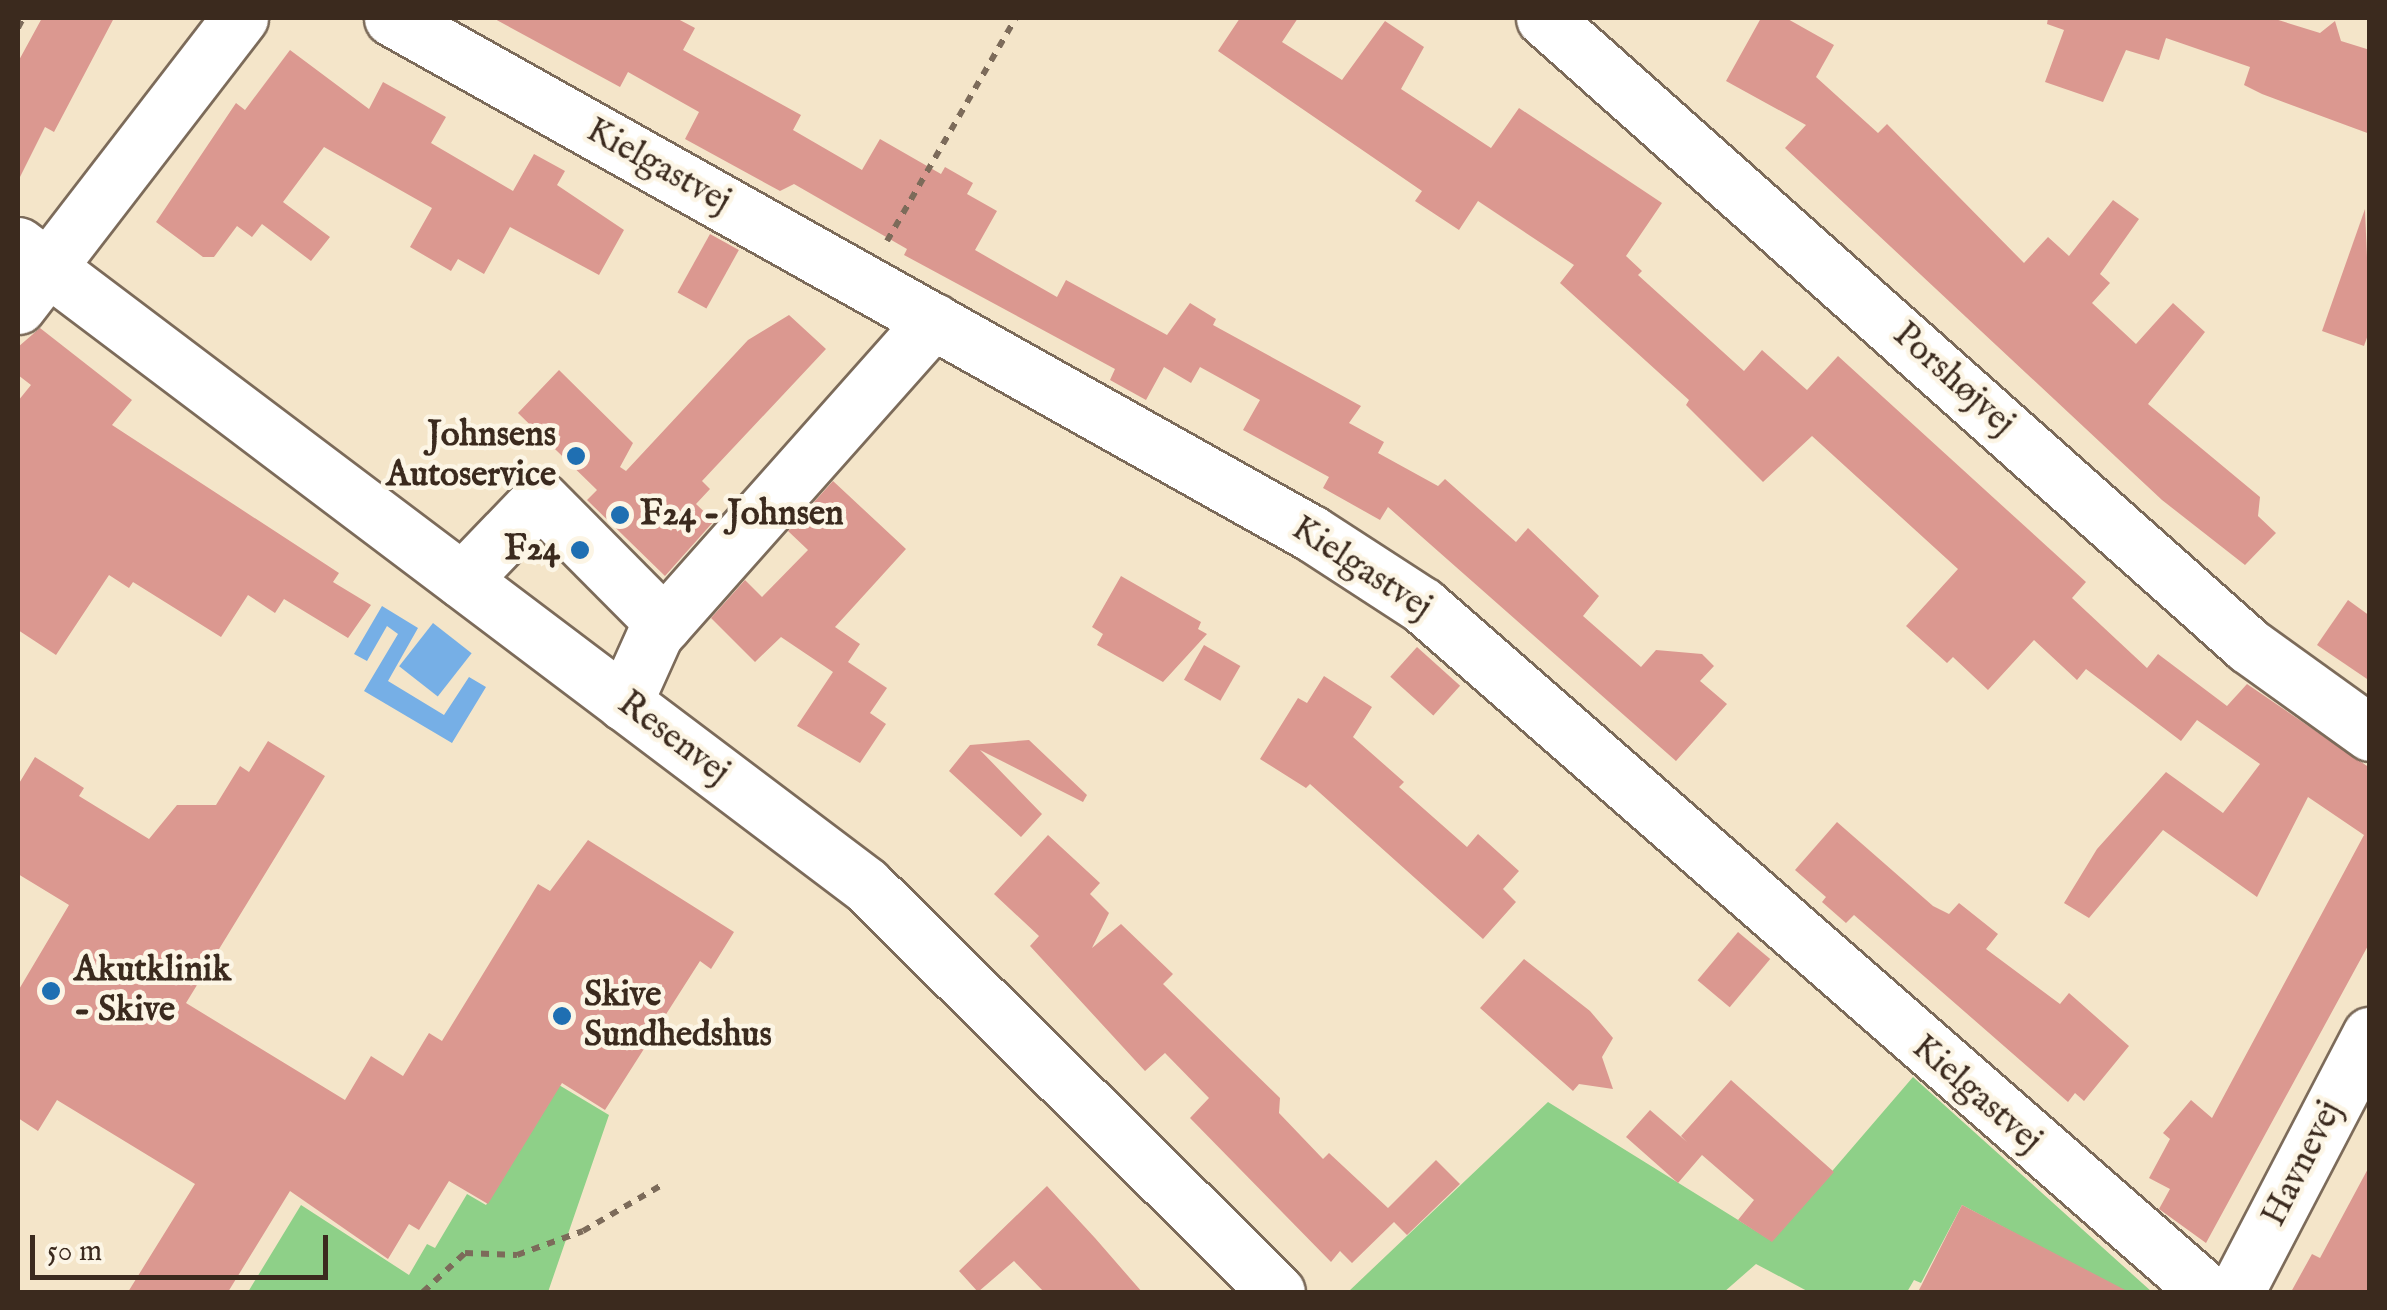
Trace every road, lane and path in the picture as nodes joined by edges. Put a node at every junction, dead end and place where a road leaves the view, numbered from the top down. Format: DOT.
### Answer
graph roads {
  1 [pos="23,18"];
  2 [pos="240,18"];
  3 [pos="392,18"];
  4 [pos="1016,18"];
  5 [pos="1544,18"];
  6 [pos="18,28"];
  7 [pos="28,274"];
  8 [pos="864,282"];
  9 [pos="934,321"];
  10 [pos="462,580"];
  11 [pos="664,624"];
  12 [pos="624,703"];
  13 [pos="2370,733"];
  14 [pos="2370,1035"];
  15 [pos="660,1186"];
  16 [pos="423,1292"];
  17 [pos="1276,1292"];
  18 [pos="2207,1292"];
  19 [pos="2236,1292"];
  1 -- 6 [label="path"];
  2 -- 7 [label="street"];
  3 -- 8 [label="street, Kielgastvej"];
  4 -- 8 [label="path"];
  5 -- 13 [label="street, Porshøjvej"];
  7 -- 10 [label="street, Resenvej"];
  8 -- 9 [label="street, Kielgastvej"];
  9 -- 11 [label="street"];
  9 -- 18 [label="street, Kielgastvej"];
  10 -- 11 [label="street"];
  10 -- 12 [label="street, Resenvej"];
  11 -- 12 [label="street"];
  12 -- 17 [label="street, Resenvej"];
  14 -- 19 [label="street, Havnevej"];
  15 -- 16 [label="path"];
}
